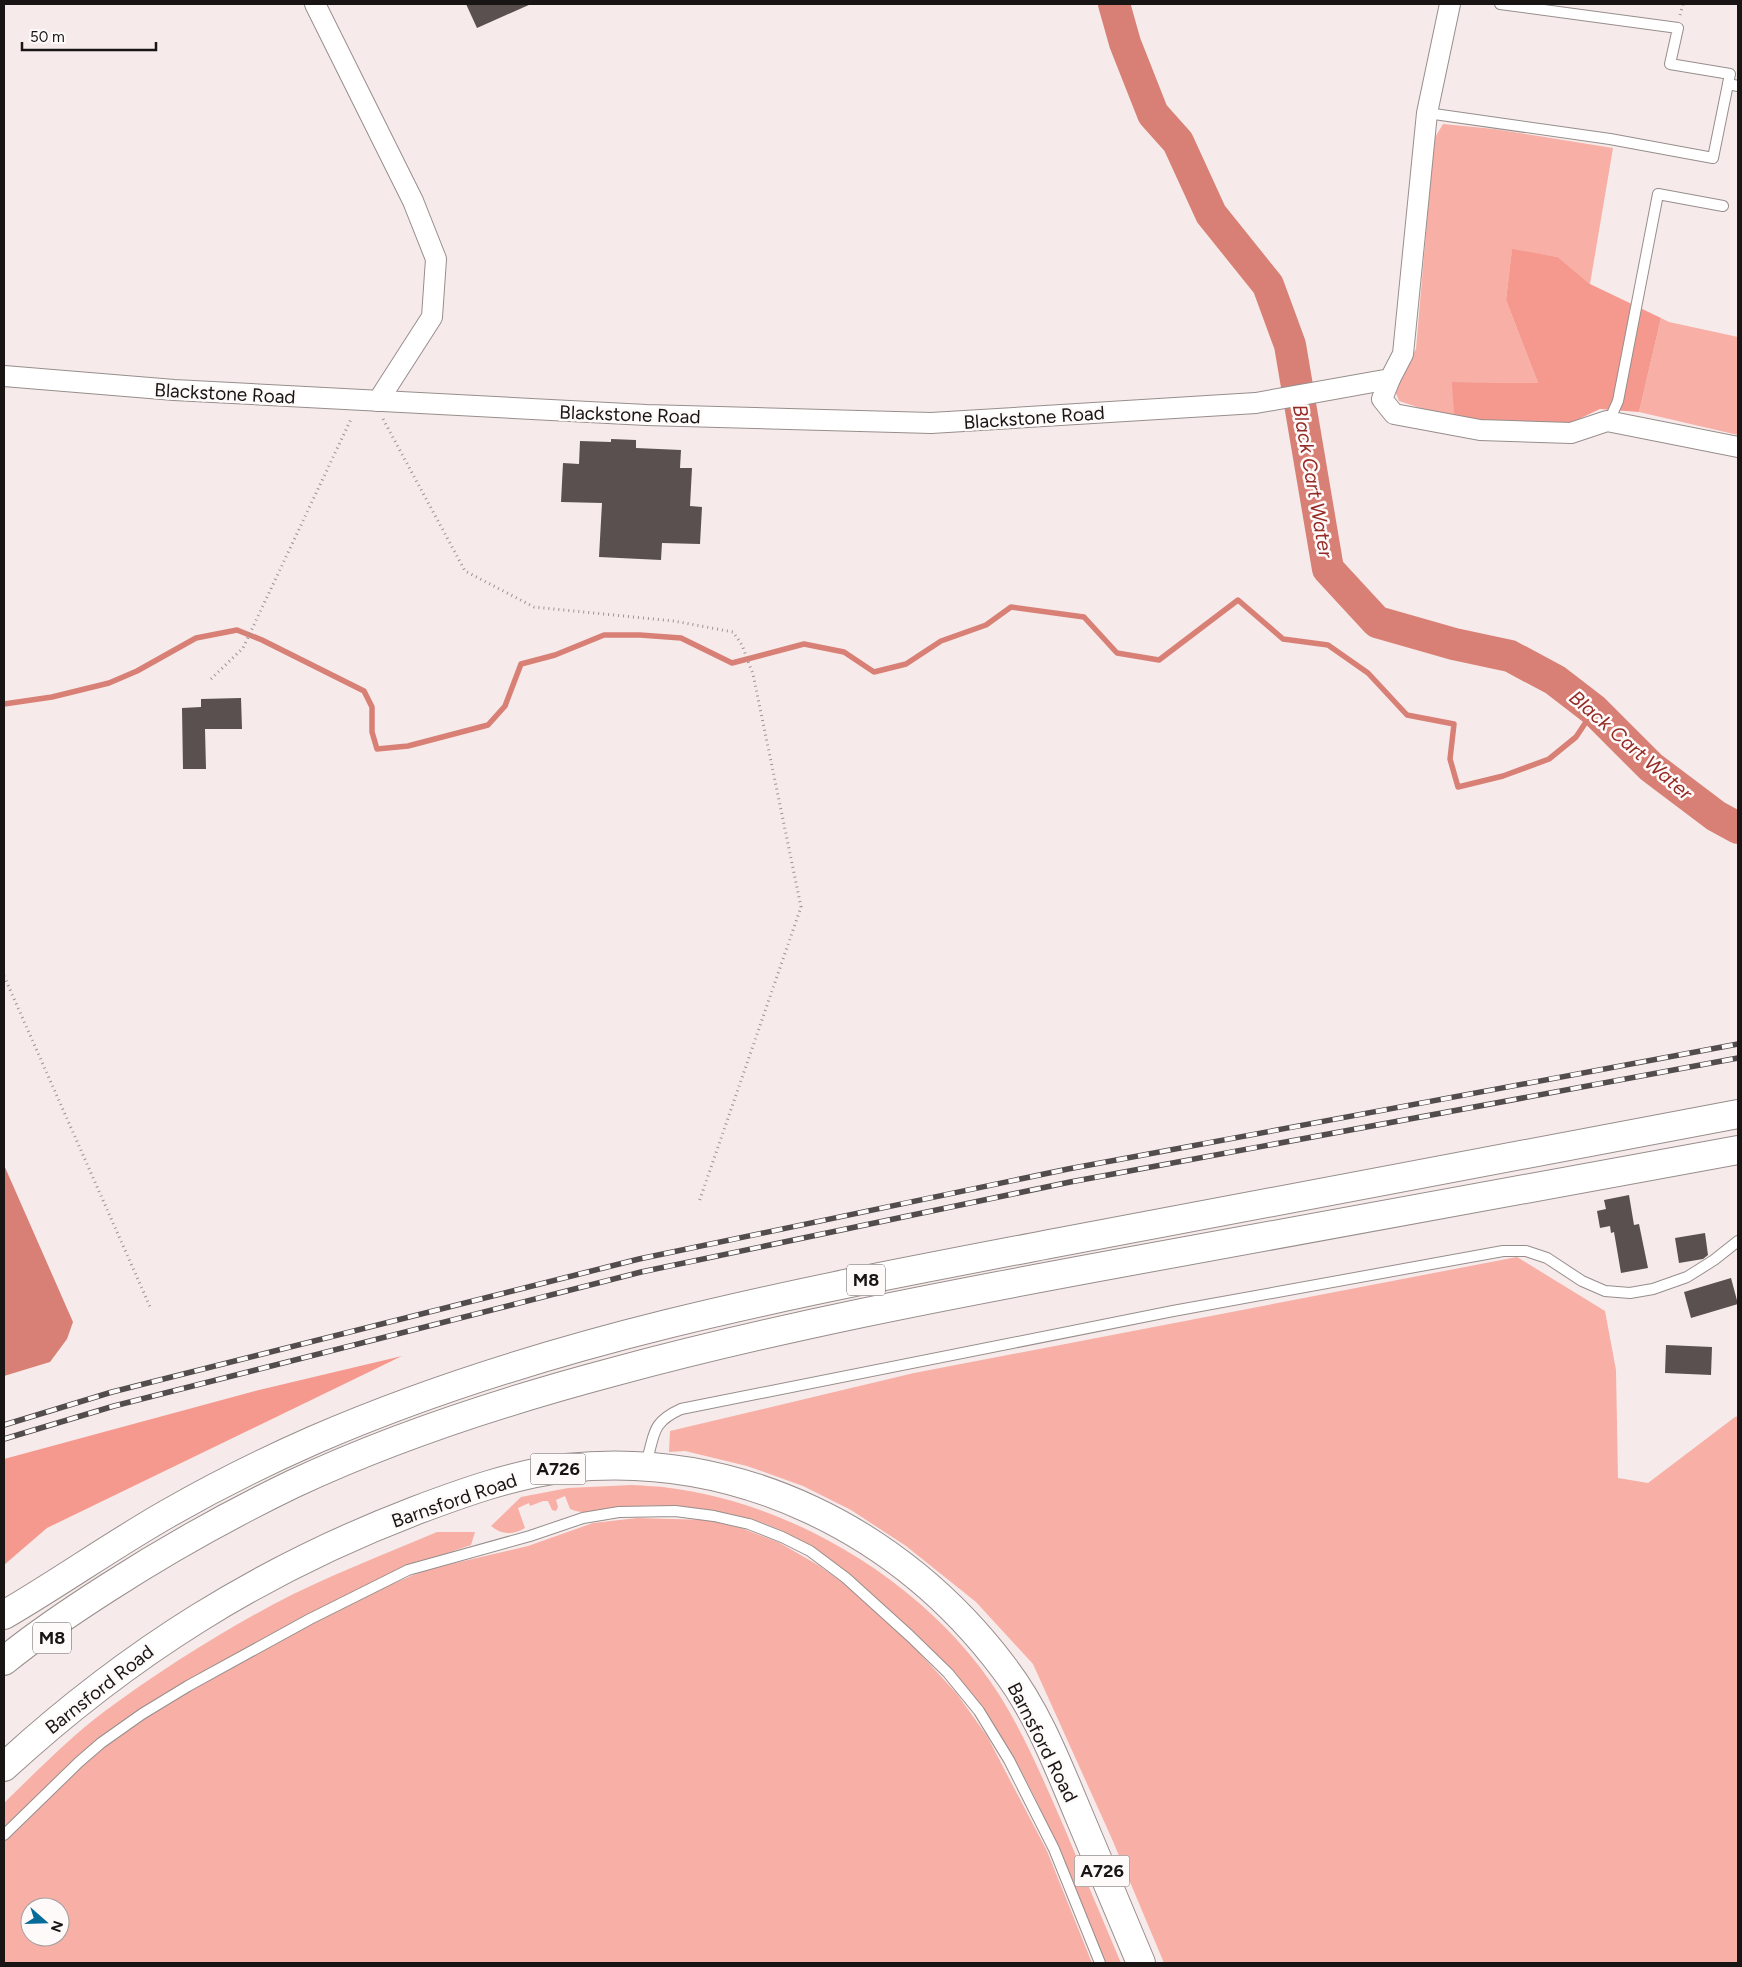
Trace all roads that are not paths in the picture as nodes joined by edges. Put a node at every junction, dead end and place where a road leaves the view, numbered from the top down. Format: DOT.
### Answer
graph roads {
  1 [pos="315,4"];
  2 [pos="1450,4"];
  3 [pos="1500,4"];
  4 [pos="1733,85"];
  5 [pos="1428,113"];
  6 [pos="1723,206"];
  7 [pos="4,376"];
  8 [pos="1390,379"];
  9 [pos="369,401"];
  10 [pos="1609,421"];
  11 [pos="1738,447"];
  12 [pos="1738,1114"];
  13 [pos="1738,1150"];
  14 [pos="1738,1241"];
  15 [pos="645,1465"];
  16 [pos="42,1592"];
  17 [pos="99,1593"];
  18 [pos="4,1615"];
  19 [pos="4,1621"];
  20 [pos="4,1661"];
  21 [pos="4,1682"];
  22 [pos="4,1767"];
  23 [pos="4,1835"];
  24 [pos="1100,1963"];
  25 [pos="1141,1963"];
  1 -- 9 [label="street"];
  2 -- 5 [label="street"];
  3 -- 4 [label="lane"];
  4 -- 5 [label="lane"];
  5 -- 8 [label="street"];
  6 -- 10 [label="lane"];
  7 -- 9 [label="street, Blackstone Road"];
  8 -- 9 [label="street, Blackstone Road"];
  8 -- 10 [label="street"];
  10 -- 11 [label="street"];
  12 -- 16 [label="main road, M8"];
  13 -- 17 [label="main road, M8"];
  14 -- 15 [label="lane"];
  15 -- 22 [label="main road, Barnsford Road / A726"];
  15 -- 25 [label="main road, Barnsford Road / A726"];
  16 -- 18 [label="main road, M8"];
  16 -- 19 [label="main road, M8"];
  17 -- 20 [label="main road, M8"];
  17 -- 21 [label="main road, M8"];
  23 -- 24 [label="lane"];
}
